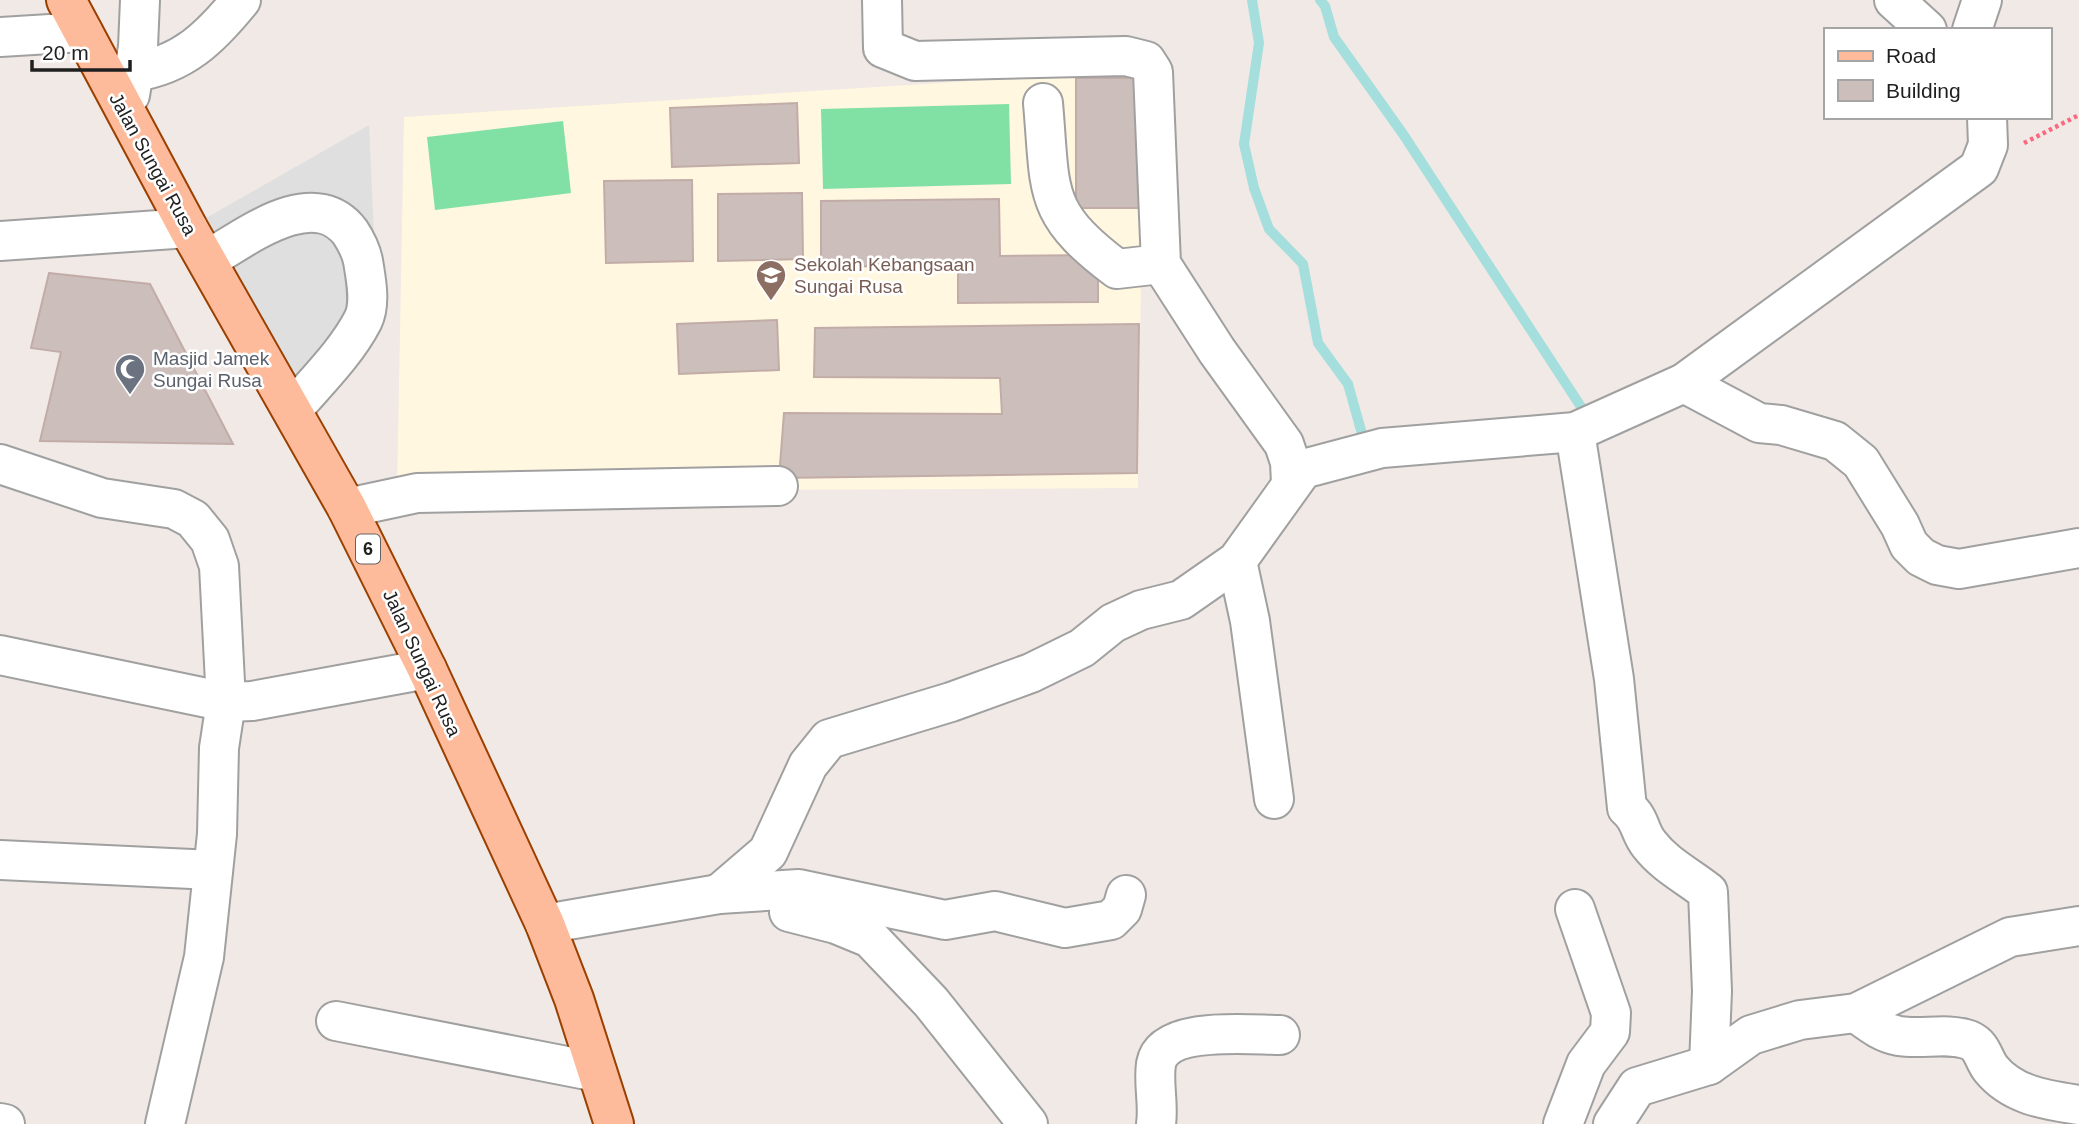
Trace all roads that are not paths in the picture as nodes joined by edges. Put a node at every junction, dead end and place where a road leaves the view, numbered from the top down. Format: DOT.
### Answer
graph roads {
  1 [pos="140,0"];
  2 [pos="241,0"];
  3 [pos="882,0"];
  4 [pos="1894,0"];
  5 [pos="1982,0"];
  6 [pos="74,16"];
  7 [pos="1925,28"];
  8 [pos="1973,28"];
  9 [pos="0,37"];
  10 [pos="134,72"];
  11 [pos="1043,103"];
  12 [pos="127,117"];
  13 [pos="1987,119"];
  14 [pos="0,241"];
  15 [pos="197,244"];
  16 [pos="1161,264"];
  17 [pos="1684,383"];
  18 [pos="293,409"];
  19 [pos="1574,432"];
  20 [pos="0,464"];
  21 [pos="1291,484"];
  22 [pos="778,486"];
  23 [pos="347,508"];
  24 [pos="2079,548"];
  25 [pos="1237,561"];
  26 [pos="0,655"];
  27 [pos="427,669"];
  28 [pos="226,702"];
  29 [pos="1274,799"];
  30 [pos="0,860"];
  31 [pos="213,870"];
  32 [pos="719,894"];
  33 [pos="1126,895"];
  34 [pos="1575,909"];
  35 [pos="545,924"];
  36 [pos="2079,926"];
  37 [pos="1856,1013"];
  38 [pos="335,1021"];
  39 [pos="1280,1035"];
  40 [pos="1709,1065"];
  41 [pos="597,1072"];
  42 [pos="2079,1105"];
  43 [pos="165,1124"];
  44 [pos="614,1124"];
  45 [pos="1028,1124"];
  46 [pos="1156,1124"];
  47 [pos="1563,1124"];
  48 [pos="1613,1124"];
  1 -- 10 [label="street"];
  2 -- 10 [label="street"];
  3 -- 16 [label="street"];
  4 -- 7 [label="street"];
  5 -- 8 [label="street"];
  6 -- 9 [label="street"];
  6 -- 12 [label="main road, Jalan Sungai Rusa / 6"];
  10 -- 12 [label="street"];
  11 -- 16 [label="street"];
  12 -- 15 [label="main road, Jalan Sungai Rusa / 6"];
  13 -- 17 [label="street"];
  14 -- 15 [label="street"];
  15 -- 18 [label="main road, Jalan Sungai Rusa / 6"];
  15 -- 18 [label="street"];
  16 -- 21 [label="street"];
  17 -- 19 [label="street"];
  17 -- 24 [label="street"];
  18 -- 23 [label="main road, Jalan Sungai Rusa / 6"];
  19 -- 21 [label="street"];
  19 -- 40 [label="street"];
  20 -- 28 [label="street"];
  21 -- 25 [label="street"];
  22 -- 23 [label="street"];
  23 -- 27 [label="main road, Jalan Sungai Rusa / 6"];
  25 -- 29 [label="street"];
  25 -- 32 [label="street"];
  26 -- 28 [label="street"];
  27 -- 28 [label="street"];
  27 -- 35 [label="main road, Jalan Sungai Rusa / 6"];
  28 -- 31 [label="street"];
  30 -- 31 [label="street"];
  31 -- 43 [label="street"];
  32 -- 33 [label="street"];
  32 -- 35 [label="street"];
  32 -- 45 [label="street"];
  34 -- 47 [label="street"];
  35 -- 41 [label="main road, Jalan Sungai Rusa / 6"];
  36 -- 37 [label="street"];
  37 -- 40 [label="street"];
  37 -- 42 [label="street"];
  38 -- 41 [label="street"];
  39 -- 46 [label="street"];
  40 -- 48 [label="street"];
  41 -- 44 [label="main road, Jalan Sungai Rusa / 6"];
}
